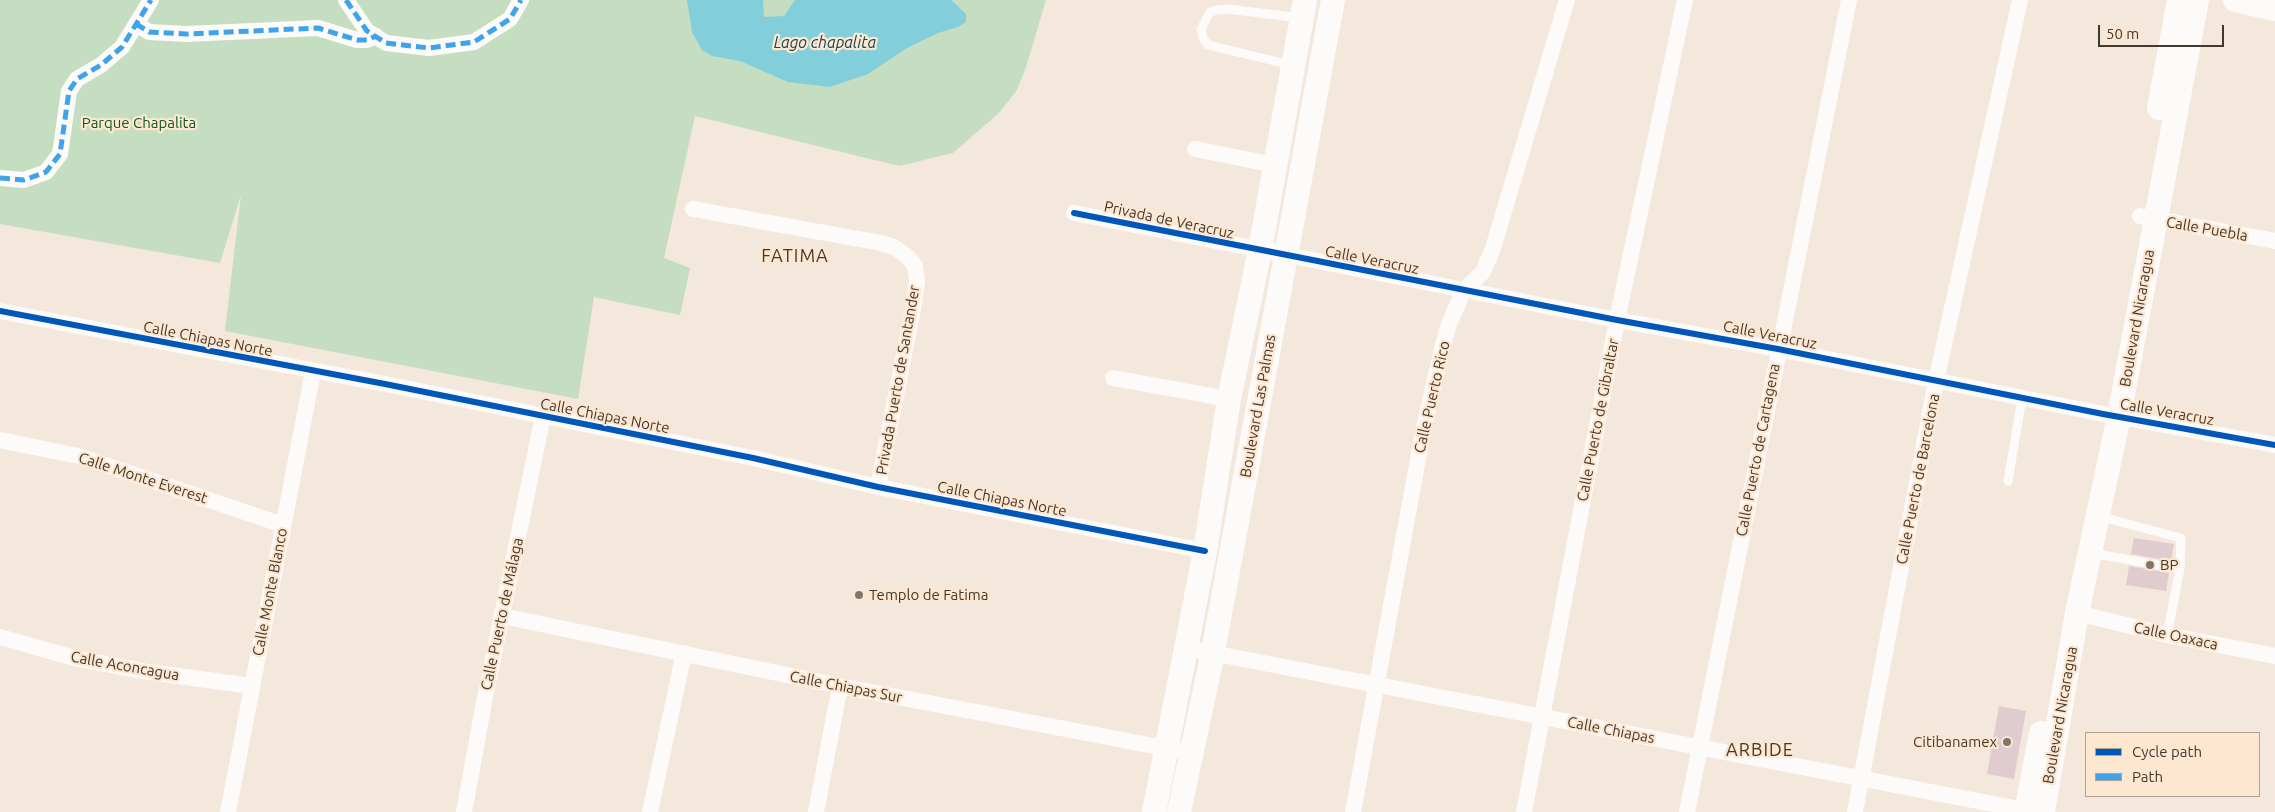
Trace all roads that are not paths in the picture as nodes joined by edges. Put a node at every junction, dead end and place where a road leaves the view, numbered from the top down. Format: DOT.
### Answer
graph roads {
  1 [pos="151,0"];
  2 [pos="346,0"];
  3 [pos="521,0"];
  4 [pos="1333,0"];
  5 [pos="1567,0"];
  6 [pos="1685,0"];
  7 [pos="1849,0"];
  8 [pos="2020,0"];
  9 [pos="2179,0"];
  10 [pos="2197,0"];
  11 [pos="2235,0"];
  12 [pos="1303,9"];
  13 [pos="2275,9"];
  14 [pos="136,24"];
  15 [pos="376,36"];
  16 [pos="1293,65"];
  17 [pos="1195,150"];
  18 [pos="1275,165"];
  19 [pos="0,178"];
  20 [pos="693,209"];
  21 [pos="1074,213"];
  22 [pos="2147,217"];
  23 [pos="2275,241"];
  24 [pos="1260,250"];
  25 [pos="1285,255"];
  26 [pos="1464,290"];
  27 [pos="0,311"];
  28 [pos="1617,320"];
  29 [pos="1778,349"];
  30 [pos="313,372"];
  31 [pos="1113,378"];
  32 [pos="1936,381"];
  33 [pos="2022,398"];
  34 [pos="1230,399"];
  35 [pos="2111,415"];
  36 [pos="543,416"];
  37 [pos="0,440"];
  38 [pos="2275,445"];
  39 [pos="2008,481"];
  40 [pos="878,487"];
  41 [pos="2098,516"];
  42 [pos="283,525"];
  43 [pos="1205,551"];
  44 [pos="2090,553"];
  45 [pos="2180,569"];
  46 [pos="2077,613"];
  47 [pos="502,616"];
  48 [pos="2167,635"];
  49 [pos="0,637"];
  50 [pos="1186,648"];
  51 [pos="1213,652"];
  52 [pos="684,654"];
  53 [pos="2275,656"];
  54 [pos="1378,684"];
  55 [pos="252,686"];
  56 [pos="840,686"];
  57 [pos="1543,717"];
  58 [pos="1166,748"];
  59 [pos="1700,748"];
  60 [pos="1191,753"];
  61 [pos="1861,778"];
  62 [pos="2033,811"];
  63 [pos="228,812"];
  64 [pos="464,812"];
  65 [pos="650,812"];
  66 [pos="816,812"];
  67 [pos="1154,812"];
  68 [pos="1179,812"];
  69 [pos="1353,812"];
  70 [pos="1524,812"];
  71 [pos="1687,812"];
  72 [pos="1855,812"];
  1 -- 14 [label="street"];
  2 -- 15 [label="street"];
  3 -- 15 [label="street"];
  4 -- 25 [label="street, Boulevard Las Palmas"];
  5 -- 26 [label="street, Calle Puerto Rico"];
  6 -- 28 [label="street, Calle Puerto de Gibraltar"];
  7 -- 29 [label="street, Calle Puerto de Cartagena"];
  8 -- 32 [label="street, Calle Puerto de Barcelona"];
  9 -- 22 [label="street, Boulevard Nicaragua"];
  10 -- 22 [label="street, Boulevard Nicaragua"];
  11 -- 13 [label="street"];
  12 -- 16 [label="street, Boulevard Las Palmas"];
  12 -- 16 [label="lane"];
  14 -- 15 [label="street"];
  14 -- 19 [label="street"];
  16 -- 18 [label="street, Boulevard Las Palmas"];
  17 -- 18 [label="street"];
  18 -- 24 [label="street, Boulevard Las Palmas"];
  20 -- 40 [label="street, Privada Puerto de Santander"];
  21 -- 24 [label="street, Privada de Veracruz"];
  22 -- 23 [label="street, Calle Puebla"];
  22 -- 35 [label="street, Boulevard Nicaragua"];
  24 -- 25 [label="street, Calle Veracruz"];
  24 -- 34 [label="street, Boulevard Las Palmas"];
  25 -- 26 [label="street, Calle Veracruz"];
  25 -- 51 [label="street, Boulevard Las Palmas"];
  26 -- 28 [label="street, Calle Veracruz"];
  26 -- 54 [label="street, Calle Puerto Rico"];
  27 -- 30 [label="street, Calle Chiapas Norte"];
  28 -- 29 [label="street, Calle Veracruz"];
  28 -- 57 [label="street, Calle Puerto de Gibraltar"];
  29 -- 32 [label="street, Calle Veracruz"];
  29 -- 59 [label="street, Calle Puerto de Cartagena"];
  30 -- 36 [label="street, Calle Chiapas Norte"];
  30 -- 42 [label="street, Calle Monte Blanco"];
  31 -- 34 [label="street"];
  32 -- 33 [label="street, Calle Veracruz"];
  32 -- 61 [label="street, Calle Puerto de Barcelona"];
  33 -- 35 [label="street, Calle Veracruz"];
  33 -- 39 [label="lane"];
  34 -- 43 [label="street, Boulevard Las Palmas"];
  35 -- 38 [label="street, Calle Veracruz"];
  35 -- 41 [label="street, Boulevard Nicaragua"];
  35 -- 62 [label="street, Boulevard Nicaragua"];
  36 -- 40 [label="street, Calle Chiapas Norte"];
  36 -- 47 [label="street, Calle Puerto de Málaga"];
  37 -- 42 [label="street, Calle Monte Everest"];
  40 -- 43 [label="street, Calle Chiapas Norte"];
  41 -- 44 [label="street, Boulevard Nicaragua"];
  41 -- 45 [label="lane"];
  42 -- 55 [label="street, Calle Monte Blanco"];
  43 -- 50 [label="street, Boulevard Las Palmas"];
  44 -- 45 [label="lane"];
  44 -- 46 [label="street, Boulevard Nicaragua"];
  45 -- 48 [label="lane"];
  46 -- 48 [label="street, Calle Oaxaca"];
  46 -- 62 [label="street, Boulevard Nicaragua"];
  47 -- 52 [label="street, Calle Chiapas Sur"];
  47 -- 64 [label="street, Calle Puerto de Málaga"];
  48 -- 53 [label="street, Calle Oaxaca"];
  49 -- 55 [label="street, Calle Aconcagua"];
  50 -- 51 [label="street, Calle Chiapas"];
  50 -- 58 [label="street, Boulevard Las Palmas"];
  51 -- 54 [label="street, Calle Chiapas"];
  51 -- 60 [label="street, Boulevard Las Palmas"];
  52 -- 56 [label="street, Calle Chiapas Sur"];
  52 -- 65 [label="street"];
  54 -- 57 [label="street, Calle Chiapas"];
  54 -- 69 [label="street, Calle Puerto Rico"];
  55 -- 63 [label="street, Calle Monte Blanco"];
  56 -- 58 [label="street, Calle Chiapas Sur"];
  56 -- 66 [label="street"];
  57 -- 59 [label="street, Calle Chiapas"];
  57 -- 70 [label="street, Calle Puerto de Gibraltar"];
  58 -- 60 [label="street, Calle Chiapas Sur"];
  58 -- 67 [label="street, Boulevard Las Palmas"];
  59 -- 61 [label="street, Calle Chiapas"];
  59 -- 71 [label="street, Calle Puerto de Cartagena"];
  60 -- 68 [label="street, Boulevard Las Palmas"];
  61 -- 62 [label="street, Calle Chiapas"];
  61 -- 72 [label="street, Calle Puerto de Barcelona"];
}
